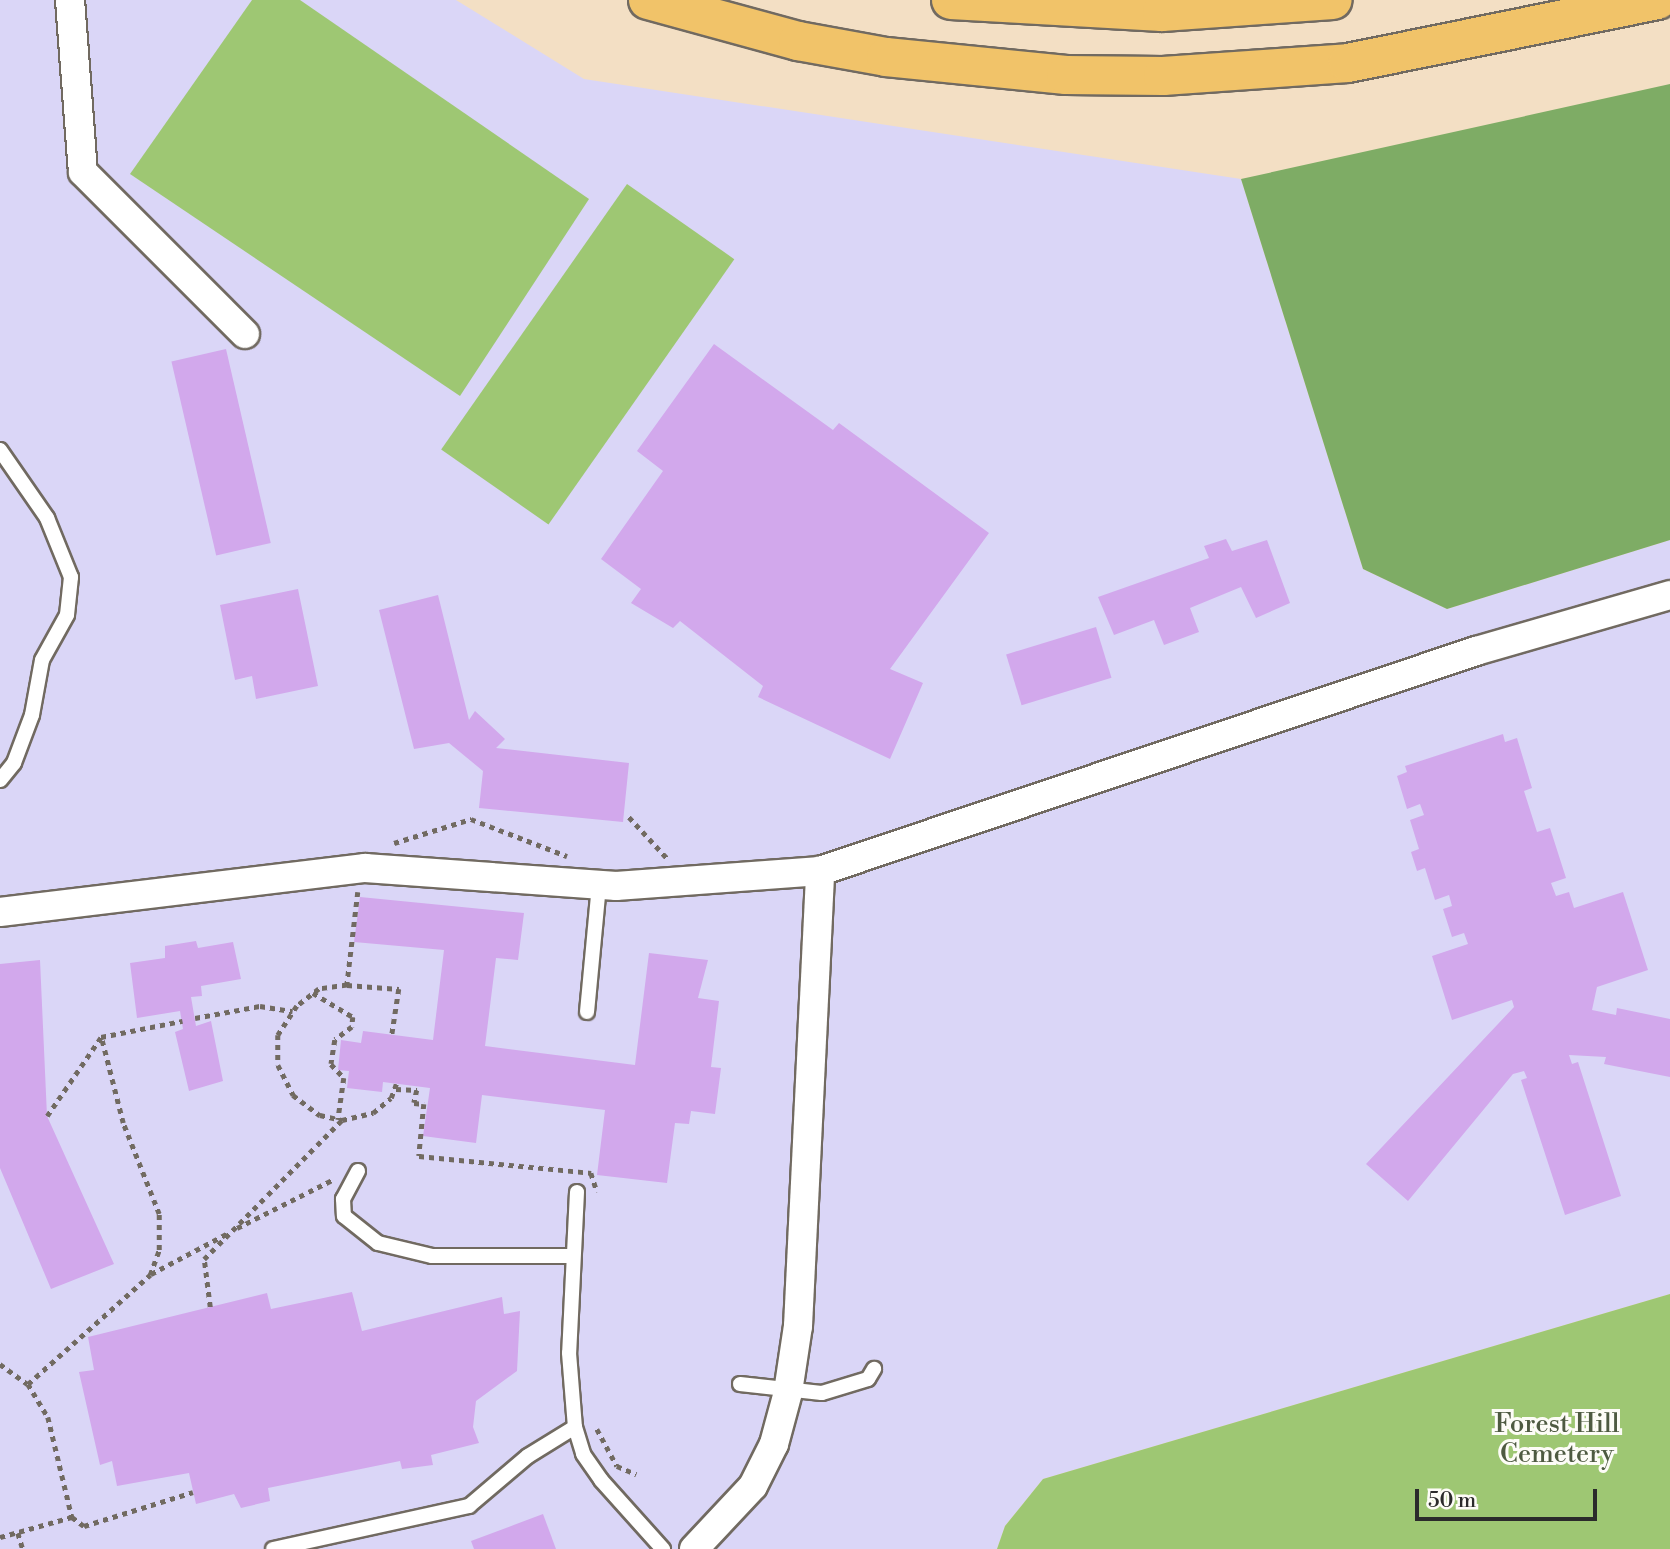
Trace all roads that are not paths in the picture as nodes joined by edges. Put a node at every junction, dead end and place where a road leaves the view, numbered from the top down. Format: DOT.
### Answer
graph roads {
  1 [pos="70,0"];
  2 [pos="648,0"];
  3 [pos="951,0"];
  4 [pos="1333,0"];
  5 [pos="1658,0"];
  6 [pos="245,334"];
  7 [pos="0,450"];
  8 [pos="1670,595"];
  9 [pos="0,780"];
  10 [pos="820,871"];
  11 [pos="599,885"];
  12 [pos="0,912"];
  13 [pos="587,1012"];
  14 [pos="358,1171"];
  15 [pos="577,1192"];
  16 [pos="573,1256"];
  17 [pos="874,1369"];
  18 [pos="740,1384"];
  19 [pos="788,1392"];
  20 [pos="575,1427"];
  21 [pos="273,1549"];
  22 [pos="663,1549"];
  23 [pos="694,1549"];
  1 -- 6 [label="street"];
  2 -- 5 [label="highway"];
  3 -- 4 [label="highway"];
  7 -- 9 [label="lane"];
  8 -- 10 [label="street"];
  10 -- 11 [label="street"];
  10 -- 19 [label="street"];
  11 -- 12 [label="street"];
  11 -- 13 [label="lane"];
  14 -- 16 [label="lane"];
  15 -- 16 [label="lane"];
  16 -- 20 [label="lane"];
  17 -- 19 [label="lane"];
  18 -- 19 [label="lane"];
  19 -- 23 [label="street"];
  20 -- 21 [label="lane"];
  20 -- 22 [label="lane"];
}
